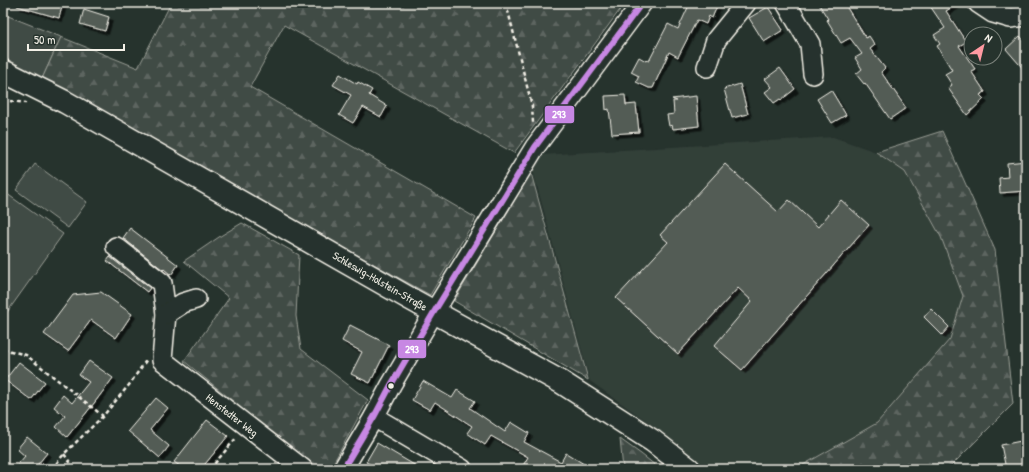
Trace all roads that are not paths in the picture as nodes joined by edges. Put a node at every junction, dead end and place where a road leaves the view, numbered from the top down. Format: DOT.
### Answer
graph roads {
  1 [pos="642,3"];
  2 [pos="746,3"];
  3 [pos="786,3"];
  4 [pos="978,3"];
  5 [pos="1026,16"];
  6 [pos="706,66"];
  7 [pos="3,71"];
  8 [pos="813,74"];
  9 [pos="3,88"];
  10 [pos="65,102"];
  11 [pos="116,247"];
  12 [pos="196,299"];
  13 [pos="434,312"];
  14 [pos="166,314"];
  15 [pos="374,417"];
  16 [pos="303,469"];
  17 [pos="343,469"];
  18 [pos="462,469"];
  19 [pos="689,469"];
  1 -- 13 [label="street"];
  2 -- 6 [label="street"];
  3 -- 8 [label="street"];
  4 -- 5 [label="street"];
  7 -- 10 [label="main road, Schleswig-Holstein-Straße"];
  9 -- 10 [label="main road, Schleswig-Holstein-Straße"];
  10 -- 13 [label="main road, Schleswig-Holstein-Straße"];
  11 -- 14 [label="street"];
  12 -- 14 [label="street"];
  13 -- 15 [label="street"];
  13 -- 19 [label="main road, Schleswig-Holstein-Straße"];
  14 -- 16 [label="street, Henstedter Weg"];
  15 -- 17 [label="street"];
  15 -- 18 [label="street"];
}
